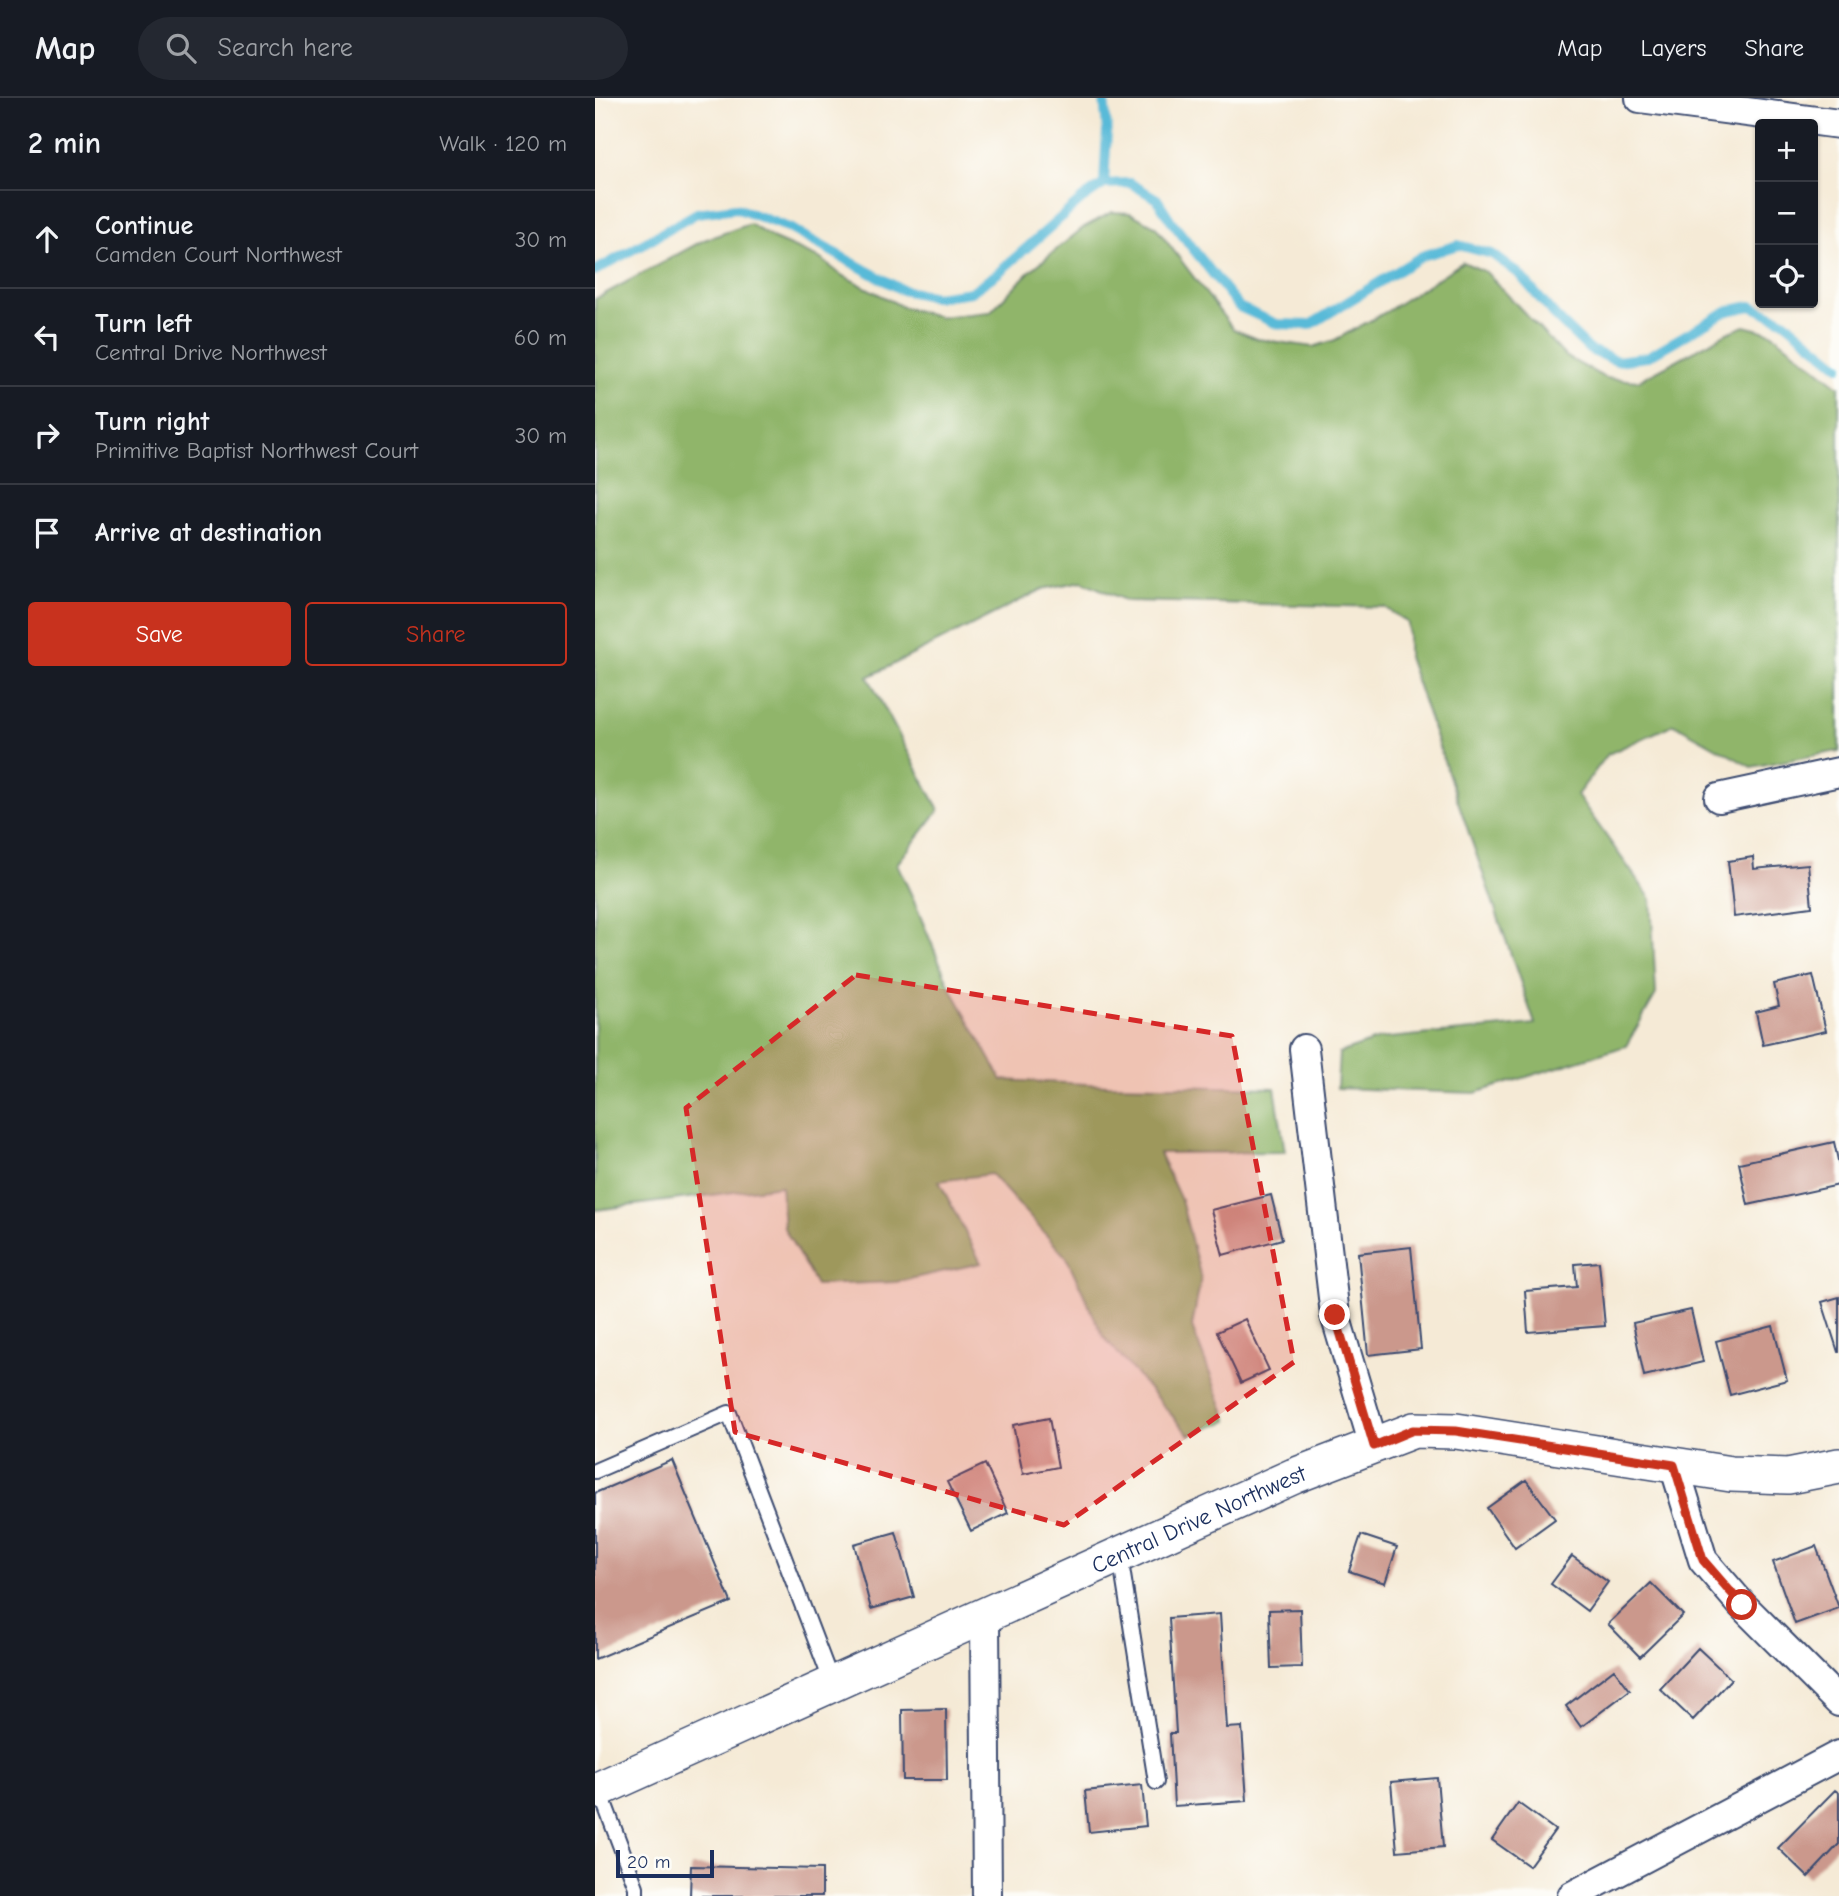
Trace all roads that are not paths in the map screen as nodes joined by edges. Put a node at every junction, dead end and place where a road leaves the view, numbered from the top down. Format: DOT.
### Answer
graph roads {
  1 [pos="1640,98"];
  2 [pos="1839,124"];
  3 [pos="1839,772"];
  4 [pos="1719,798"];
  5 [pos="1304,1049"];
  6 [pos="1374,1446"];
  7 [pos="1674,1465"];
  8 [pos="1839,1466"];
  9 [pos="595,1471"];
  10 [pos="1120,1555"];
  11 [pos="985,1616"];
  12 [pos="832,1684"];
  13 [pos="1839,1702"];
  14 [pos="1839,1755"];
  15 [pos="1156,1782"];
  16 [pos="597,1790"];
  17 [pos="636,1896"];
  18 [pos="987,1896"];
  19 [pos="1572,1896"];
  1 -- 2 [label="street"];
  3 -- 4 [label="street"];
  5 -- 6 [label="street"];
  6 -- 7 [label="street, Central Drive Northwest"];
  6 -- 10 [label="street, Central Drive Northwest"];
  7 -- 8 [label="street, Central Drive Northwest"];
  7 -- 13 [label="street"];
  9 -- 12 [label="lane"];
  10 -- 11 [label="street, Central Drive Northwest"];
  10 -- 15 [label="lane"];
  11 -- 12 [label="street, Central Drive Northwest"];
  11 -- 18 [label="street"];
  12 -- 16 [label="street, Central Drive Northwest"];
  14 -- 19 [label="street"];
  16 -- 17 [label="lane"];
}
